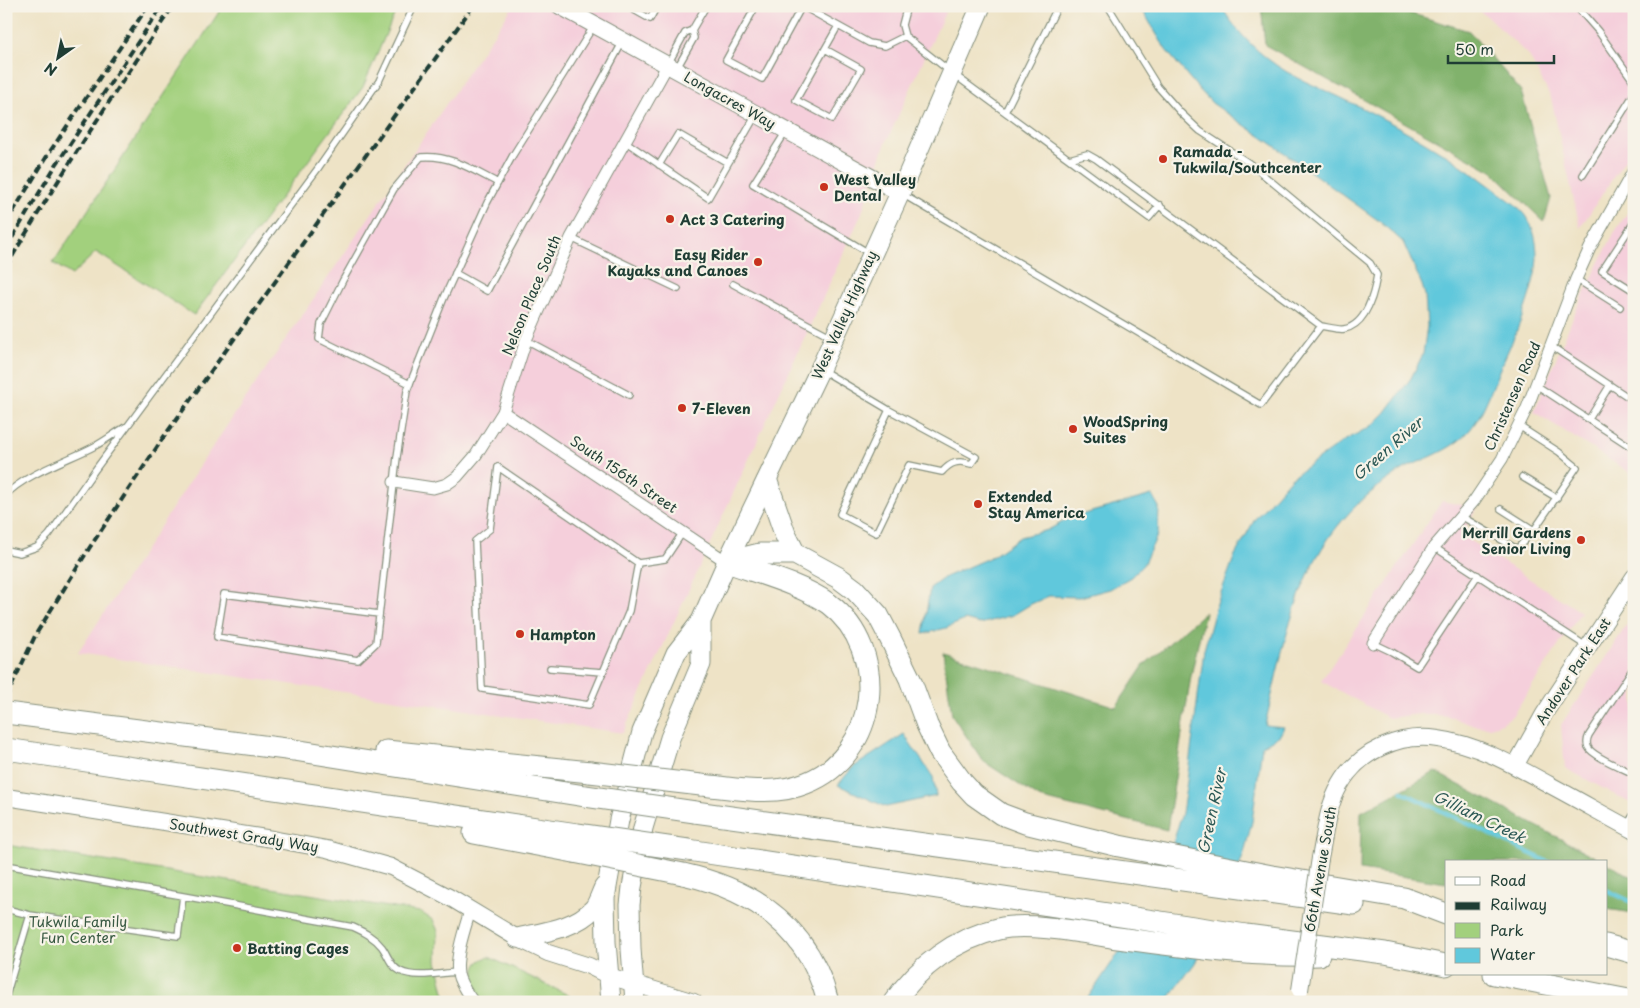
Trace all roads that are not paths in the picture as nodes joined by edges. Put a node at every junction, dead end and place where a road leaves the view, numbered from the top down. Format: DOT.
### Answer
graph roads {
  1 [pos="414,6"];
  2 [pos="560,6"];
  3 [pos="627,6"];
  4 [pos="657,6"];
  5 [pos="706,6"];
  6 [pos="756,6"];
  7 [pos="802,6"];
  8 [pos="907,6"];
  9 [pos="981,6"];
  10 [pos="1058,6"];
  11 [pos="1108,6"];
  12 [pos="1576,6"];
  13 [pos="594,25"];
  14 [pos="838,26"];
  15 [pos="692,30"];
  16 [pos="905,36"];
  17 [pos="623,41"];
  18 [pos="825,49"];
  19 [pos="671,68"];
  20 [pos="952,73"];
  21 [pos="1634,82"];
  22 [pos="1634,94"];
  23 [pos="1631,105"];
  24 [pos="1006,112"];
  25 [pos="756,114"];
  26 [pos="786,131"];
  27 [pos="626,142"];
  28 [pos="1069,159"];
  29 [pos="728,164"];
  30 [pos="659,165"];
  31 [pos="1634,170"];
  32 [pos="1583,174"];
  33 [pos="498,183"];
  34 [pos="900,193"];
  35 [pos="1160,205"];
  36 [pos="1634,222"];
  37 [pos="571,238"];
  38 [pos="871,255"];
  39 [pos="455,273"];
  40 [pos="1576,279"];
  41 [pos="733,284"];
  42 [pos="678,289"];
  43 [pos="1634,291"];
  44 [pos="1620,307"];
  45 [pos="1321,326"];
  46 [pos="834,338"];
  47 [pos="526,340"];
  48 [pos="1550,346"];
  49 [pos="820,369"];
  50 [pos="410,384"];
  51 [pos="1536,385"];
  52 [pos="1610,385"];
  53 [pos="628,395"];
  54 [pos="1634,401"];
  55 [pos="889,410"];
  56 [pos="503,412"];
  57 [pos="1589,419"];
  58 [pos="128,424"];
  59 [pos="1518,426"];
  60 [pos="1634,448"];
  61 [pos="1522,477"];
  62 [pos="394,482"];
  63 [pos="767,482"];
  64 [pos="6,495"];
  65 [pos="1557,498"];
  66 [pos="1501,509"];
  67 [pos="1461,516"];
  68 [pos="1534,530"];
  69 [pos="683,532"];
  70 [pos="1434,547"];
  71 [pos="6,550"];
  72 [pos="795,554"];
  73 [pos="727,562"];
  74 [pos="638,563"];
  75 [pos="1478,575"];
  76 [pos="1634,577"];
  77 [pos="379,614"];
  78 [pos="701,620"];
  79 [pos="1373,643"];
  80 [pos="1588,648"];
  81 [pos="1634,667"];
  82 [pos="550,668"];
  83 [pos="603,672"];
  84 [pos="6,713"];
  85 [pos="6,749"];
  86 [pos="294,750"];
  87 [pos="1515,766"];
  88 [pos="1634,774"];
  89 [pos="6,797"];
  90 [pos="1631,824"];
  91 [pos="575,843"];
  92 [pos="6,866"];
  93 [pos="608,879"];
  94 [pos="1268,884"];
  95 [pos="183,896"];
  96 [pos="6,909"];
  97 [pos="470,911"];
  98 [pos="30,915"];
  99 [pos="1445,916"];
  100 [pos="517,938"];
  101 [pos="1243,944"];
  102 [pos="1608,946"];
  103 [pos="1634,953"];
  104 [pos="1445,965"];
  105 [pos="458,972"];
  106 [pos="609,976"];
  107 [pos="1504,976"];
  108 [pos="634,993"];
  109 [pos="6,996"];
  110 [pos="826,996"];
  111 [pos="1300,996"];
  112 [pos="1634,1001"];
  113 [pos="473,1002"];
  114 [pos="611,1002"];
  115 [pos="694,1002"];
  116 [pos="894,1002"];
  1 -- 58 [label="lane"];
  2 -- 13 [label="main road, Longacres Way"];
  3 -- 4 [label="lane"];
  5 -- 15 [label="lane"];
  6 -- 7 [label="lane"];
  7 -- 14 [label="lane"];
  8 -- 16 [label="lane"];
  9 -- 20 [label="main road, West Valley Highway"];
  10 -- 24 [label="lane"];
  11 -- 45 [label="lane"];
  12 -- 21 [label="lane"];
  13 -- 17 [label="main road, Longacres Way"];
  13 -- 33 [label="lane"];
  14 -- 16 [label="lane"];
  14 -- 18 [label="lane"];
  15 -- 19 [label="lane"];
  15 -- 19 [label="lane"];
  16 -- 20 [label="lane"];
  17 -- 19 [label="main road, Longacres Way"];
  17 -- 39 [label="lane"];
  18 -- 18 [label="lane"];
  19 -- 25 [label="main road, Longacres Way"];
  19 -- 27 [label="street, Nelson Place South"];
  20 -- 24 [label="lane"];
  20 -- 34 [label="main road, West Valley Highway"];
  22 -- 23 [label="lane"];
  23 -- 32 [label="lane"];
  24 -- 28 [label="lane"];
  25 -- 26 [label="main road, Longacres Way"];
  25 -- 29 [label="lane"];
  26 -- 34 [label="main road, Longacres Way"];
  26 -- 38 [label="lane"];
  27 -- 30 [label="lane"];
  27 -- 37 [label="street, Nelson Place South"];
  28 -- 35 [label="lane"];
  28 -- 35 [label="lane"];
  29 -- 30 [label="lane"];
  29 -- 30 [label="lane"];
  31 -- 40 [label="street, Christensen Road"];
  33 -- 39 [label="lane"];
  33 -- 50 [label="lane"];
  34 -- 38 [label="main road, West Valley Highway"];
  34 -- 45 [label="lane"];
  35 -- 45 [label="lane"];
  36 -- 43 [label="lane"];
  37 -- 42 [label="lane"];
  37 -- 47 [label="street, Nelson Place South"];
  38 -- 46 [label="main road, West Valley Highway"];
  39 -- 50 [label="lane"];
  40 -- 44 [label="lane"];
  40 -- 48 [label="street, Christensen Road"];
  41 -- 46 [label="lane"];
  46 -- 49 [label="main road, West Valley Highway"];
  47 -- 53 [label="lane"];
  47 -- 56 [label="street, Nelson Place South"];
  48 -- 51 [label="street, Christensen Road"];
  48 -- 52 [label="lane"];
  49 -- 55 [label="lane"];
  49 -- 63 [label="main road, West Valley Highway"];
  50 -- 62 [label="lane"];
  51 -- 57 [label="lane"];
  51 -- 59 [label="street, Christensen Road"];
  52 -- 54 [label="lane"];
  52 -- 57 [label="lane"];
  55 -- 55 [label="lane"];
  56 -- 62 [label="street, Nelson Place South"];
  56 -- 69 [label="street, South 156th Street"];
  57 -- 60 [label="lane"];
  58 -- 64 [label="lane"];
  58 -- 71 [label="lane"];
  59 -- 65 [label="lane"];
  59 -- 67 [label="street, Christensen Road"];
  61 -- 65 [label="lane"];
  62 -- 77 [label="lane"];
  63 -- 72 [label="highway"];
  63 -- 73 [label="main road, West Valley Highway"];
  65 -- 68 [label="lane"];
  66 -- 68 [label="lane"];
  67 -- 68 [label="lane"];
  67 -- 70 [label="street, Christensen Road"];
  69 -- 73 [label="street, South 156th Street"];
  69 -- 74 [label="lane"];
  70 -- 75 [label="lane"];
  70 -- 79 [label="street, Christensen Road"];
  72 -- 73 [label="highway"];
  72 -- 94 [label="highway"];
  73 -- 78 [label="main road, West Valley Highway"];
  73 -- 86 [label="highway, bridge"];
  74 -- 83 [label="lane"];
  74 -- 83 [label="lane"];
  75 -- 79 [label="lane"];
  75 -- 80 [label="lane"];
  76 -- 80 [label="main road, Andover Park East"];
  77 -- 77 [label="lane"];
  78 -- 93 [label="main road, West Valley Highway"];
  78 -- 108 [label="main road, West Valley Highway"];
  80 -- 87 [label="main road, Andover Park East"];
  81 -- 88 [label="lane"];
  82 -- 83 [label="lane"];
  84 -- 86 [label="highway"];
  85 -- 91 [label="highway"];
  86 -- 94 [label="highway, bridge"];
  87 -- 90 [label="main road, 66th Avenue South"];
  87 -- 111 [label="main road, 66th Avenue South, bridge"];
  89 -- 97 [label="main road, Southwest Grady Way"];
  91 -- 101 [label="highway, bridge"];
  91 -- 110 [label="highway, bridge"];
  92 -- 95 [label="lane"];
  93 -- 100 [label="main road"];
  93 -- 106 [label="main road"];
  94 -- 99 [label="highway"];
  95 -- 98 [label="lane"];
  95 -- 105 [label="lane"];
  96 -- 98 [label="lane"];
  97 -- 100 [label="main road, Southwest Grady Way"];
  97 -- 105 [label="street"];
  98 -- 109 [label="lane"];
  100 -- 106 [label="main road, Southwest Grady Way"];
  101 -- 104 [label="highway"];
  101 -- 116 [label="highway"];
  102 -- 103 [label="highway"];
  105 -- 113 [label="street"];
  106 -- 108 [label="main road, Southwest Grady Way"];
  106 -- 114 [label="main road"];
  107 -- 112 [label="highway"];
  108 -- 115 [label="main road, Southwest Grady Way"];
}
